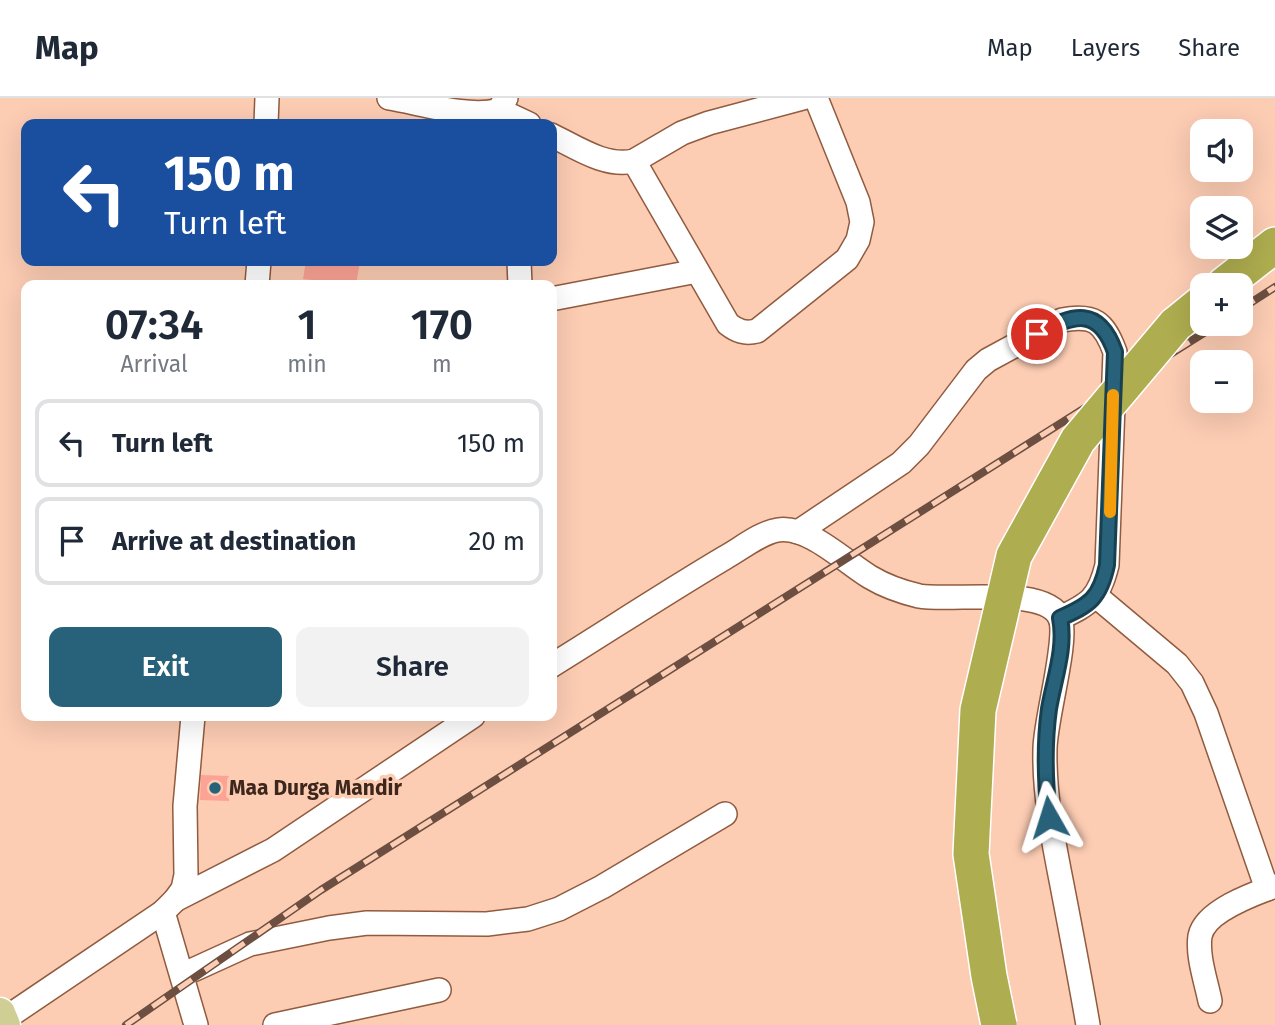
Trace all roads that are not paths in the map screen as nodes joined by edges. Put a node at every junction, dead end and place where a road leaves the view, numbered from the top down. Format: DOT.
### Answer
graph roads {
  1 [pos="267,98"];
  2 [pos="389,98"];
  3 [pos="803,98"];
  4 [pos="816,98"];
  5 [pos="502,104"];
  6 [pos="266,119"];
  7 [pos="521,119"];
  8 [pos="557,138"];
  9 [pos="634,161"];
  10 [pos="1275,245"];
  11 [pos="697,271"];
  12 [pos="1239,273"];
  13 [pos="557,298"];
  14 [pos="1190,313"];
  15 [pos="799,532"];
  16 [pos="1096,596"];
  17 [pos="1060,618"];
  18 [pos="557,662"];
  19 [pos="194,721"];
  20 [pos="466,721"];
  21 [pos="725,814"];
  22 [pos="1271,887"];
  23 [pos="169,906"];
  24 [pos="182,975"];
  25 [pos="439,990"];
  26 [pos="1210,1000"];
  27 [pos="3,1019"];
  28 [pos="196,1025"];
  29 [pos="275,1025"];
  30 [pos="999,1025"];
  31 [pos="1088,1025"];
  1 -- 6 [label="street"];
  2 -- 5 [label="street"];
  3 -- 9 [label="street"];
  4 -- 11 [label="street"];
  5 -- 7 [label="street"];
  8 -- 9 [label="street"];
  9 -- 11 [label="street"];
  10 -- 12 [label="highway"];
  11 -- 13 [label="street"];
  14 -- 30 [label="highway, bridge"];
  15 -- 16 [label="street"];
  15 -- 17 [label="street"];
  15 -- 18 [label="street"];
  16 -- 17 [label="street"];
  16 -- 22 [label="street"];
  17 -- 31 [label="street"];
  19 -- 23 [label="street"];
  20 -- 23 [label="street"];
  21 -- 24 [label="street"];
  22 -- 26 [label="street"];
  23 -- 24 [label="street"];
  23 -- 27 [label="street"];
  24 -- 28 [label="street"];
  25 -- 29 [label="street"];
}
